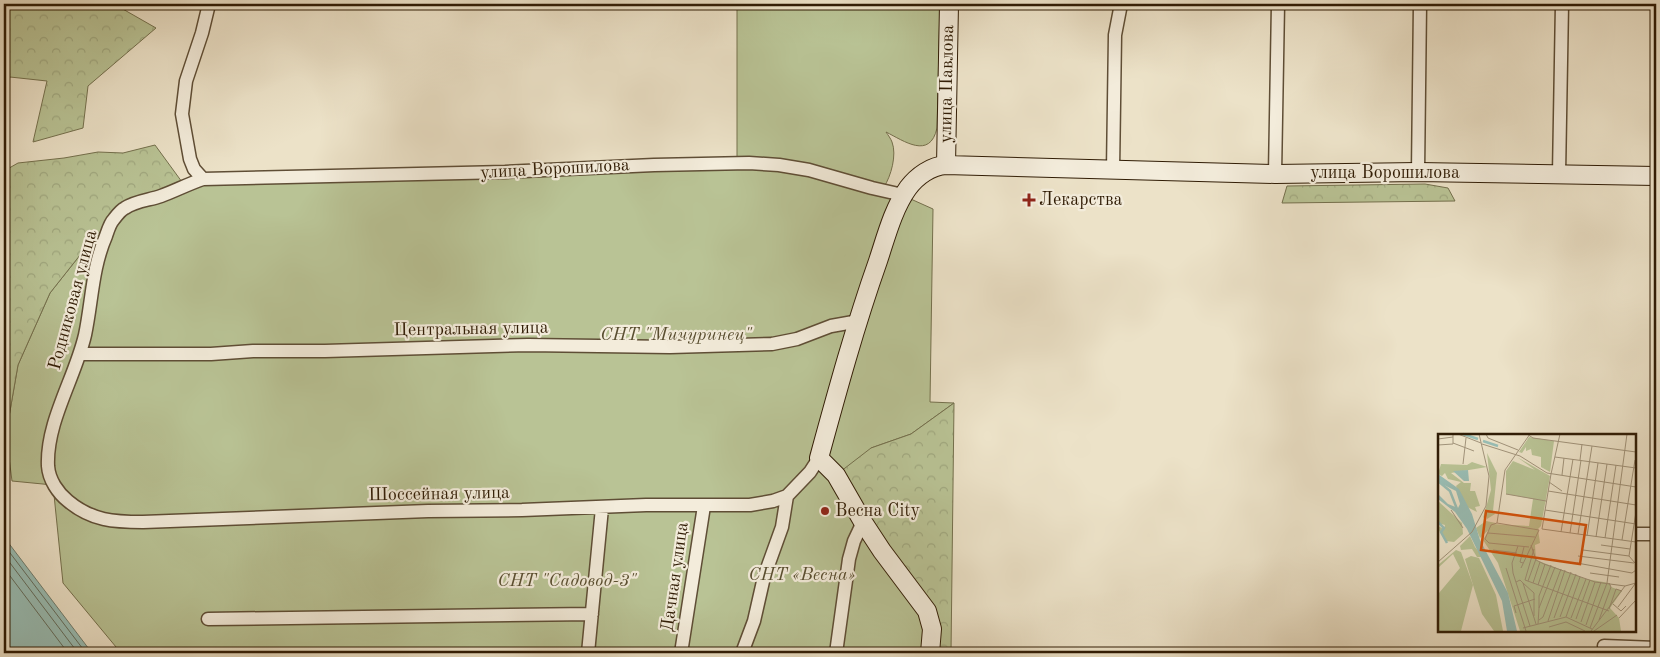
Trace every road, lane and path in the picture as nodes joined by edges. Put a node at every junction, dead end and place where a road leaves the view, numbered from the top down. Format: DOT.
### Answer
graph roads {
  1 [pos="209,4"];
  2 [pos="949,4"];
  3 [pos="1121,4"];
  4 [pos="1278,4"];
  5 [pos="1420,4"];
  6 [pos="1562,4"];
  7 [pos="946,165"];
  8 [pos="1113,170"];
  9 [pos="1418,172"];
  10 [pos="1275,174"];
  11 [pos="1559,174"];
  12 [pos="1656,176"];
  13 [pos="203,179"];
  14 [pos="903,195"];
  15 [pos="859,321"];
  16 [pos="80,354"];
  17 [pos="818,458"];
  18 [pos="53,485"];
  19 [pos="787,496"];
  20 [pos="704,506"];
  21 [pos="602,508"];
  22 [pos="862,522"];
  23 [pos="1635,534"];
  24 [pos="1656,534"];
  25 [pos="592,614"];
  26 [pos="208,619"];
  27 [pos="1604,646"];
  28 [pos="1656,648"];
  29 [pos="588,653"];
  30 [pos="681,653"];
  31 [pos="742,653"];
  32 [pos="836,653"];
  33 [pos="930,653"];
  1 -- 13 [label="street"];
  2 -- 7 [label="street, улица Павлова"];
  3 -- 8 [label="street"];
  4 -- 10 [label="street"];
  5 -- 9 [label="street"];
  6 -- 11 [label="street"];
  7 -- 8 [label="street, улица Ворошилова"];
  7 -- 14 [label="street"];
  8 -- 10 [label="street, улица Ворошилова"];
  9 -- 10 [label="street, улица Ворошилова"];
  9 -- 11 [label="street, улица Ворошилова"];
  11 -- 12 [label="street, улица Ворошилова"];
  13 -- 14 [label="street, улица Ворошилова"];
  13 -- 16 [label="street, Родниковая улица"];
  14 -- 15 [label="street"];
  15 -- 16 [label="street, Центральная улица"];
  15 -- 17 [label="street"];
  16 -- 18 [label="street, Родниковая улица"];
  17 -- 19 [label="street"];
  17 -- 22 [label="street"];
  18 -- 21 [label="street, Шоссейная улица"];
  19 -- 20 [label="street, Шоссейная улица"];
  19 -- 31 [label="street"];
  20 -- 21 [label="street, Шоссейная улица"];
  20 -- 30 [label="street, Дачная улица"];
  21 -- 25 [label="street"];
  22 -- 32 [label="street"];
  22 -- 33 [label="street"];
  23 -- 24 [label="street"];
  25 -- 26 [label="street"];
  25 -- 29 [label="street"];
  27 -- 28 [label="street"];
}
